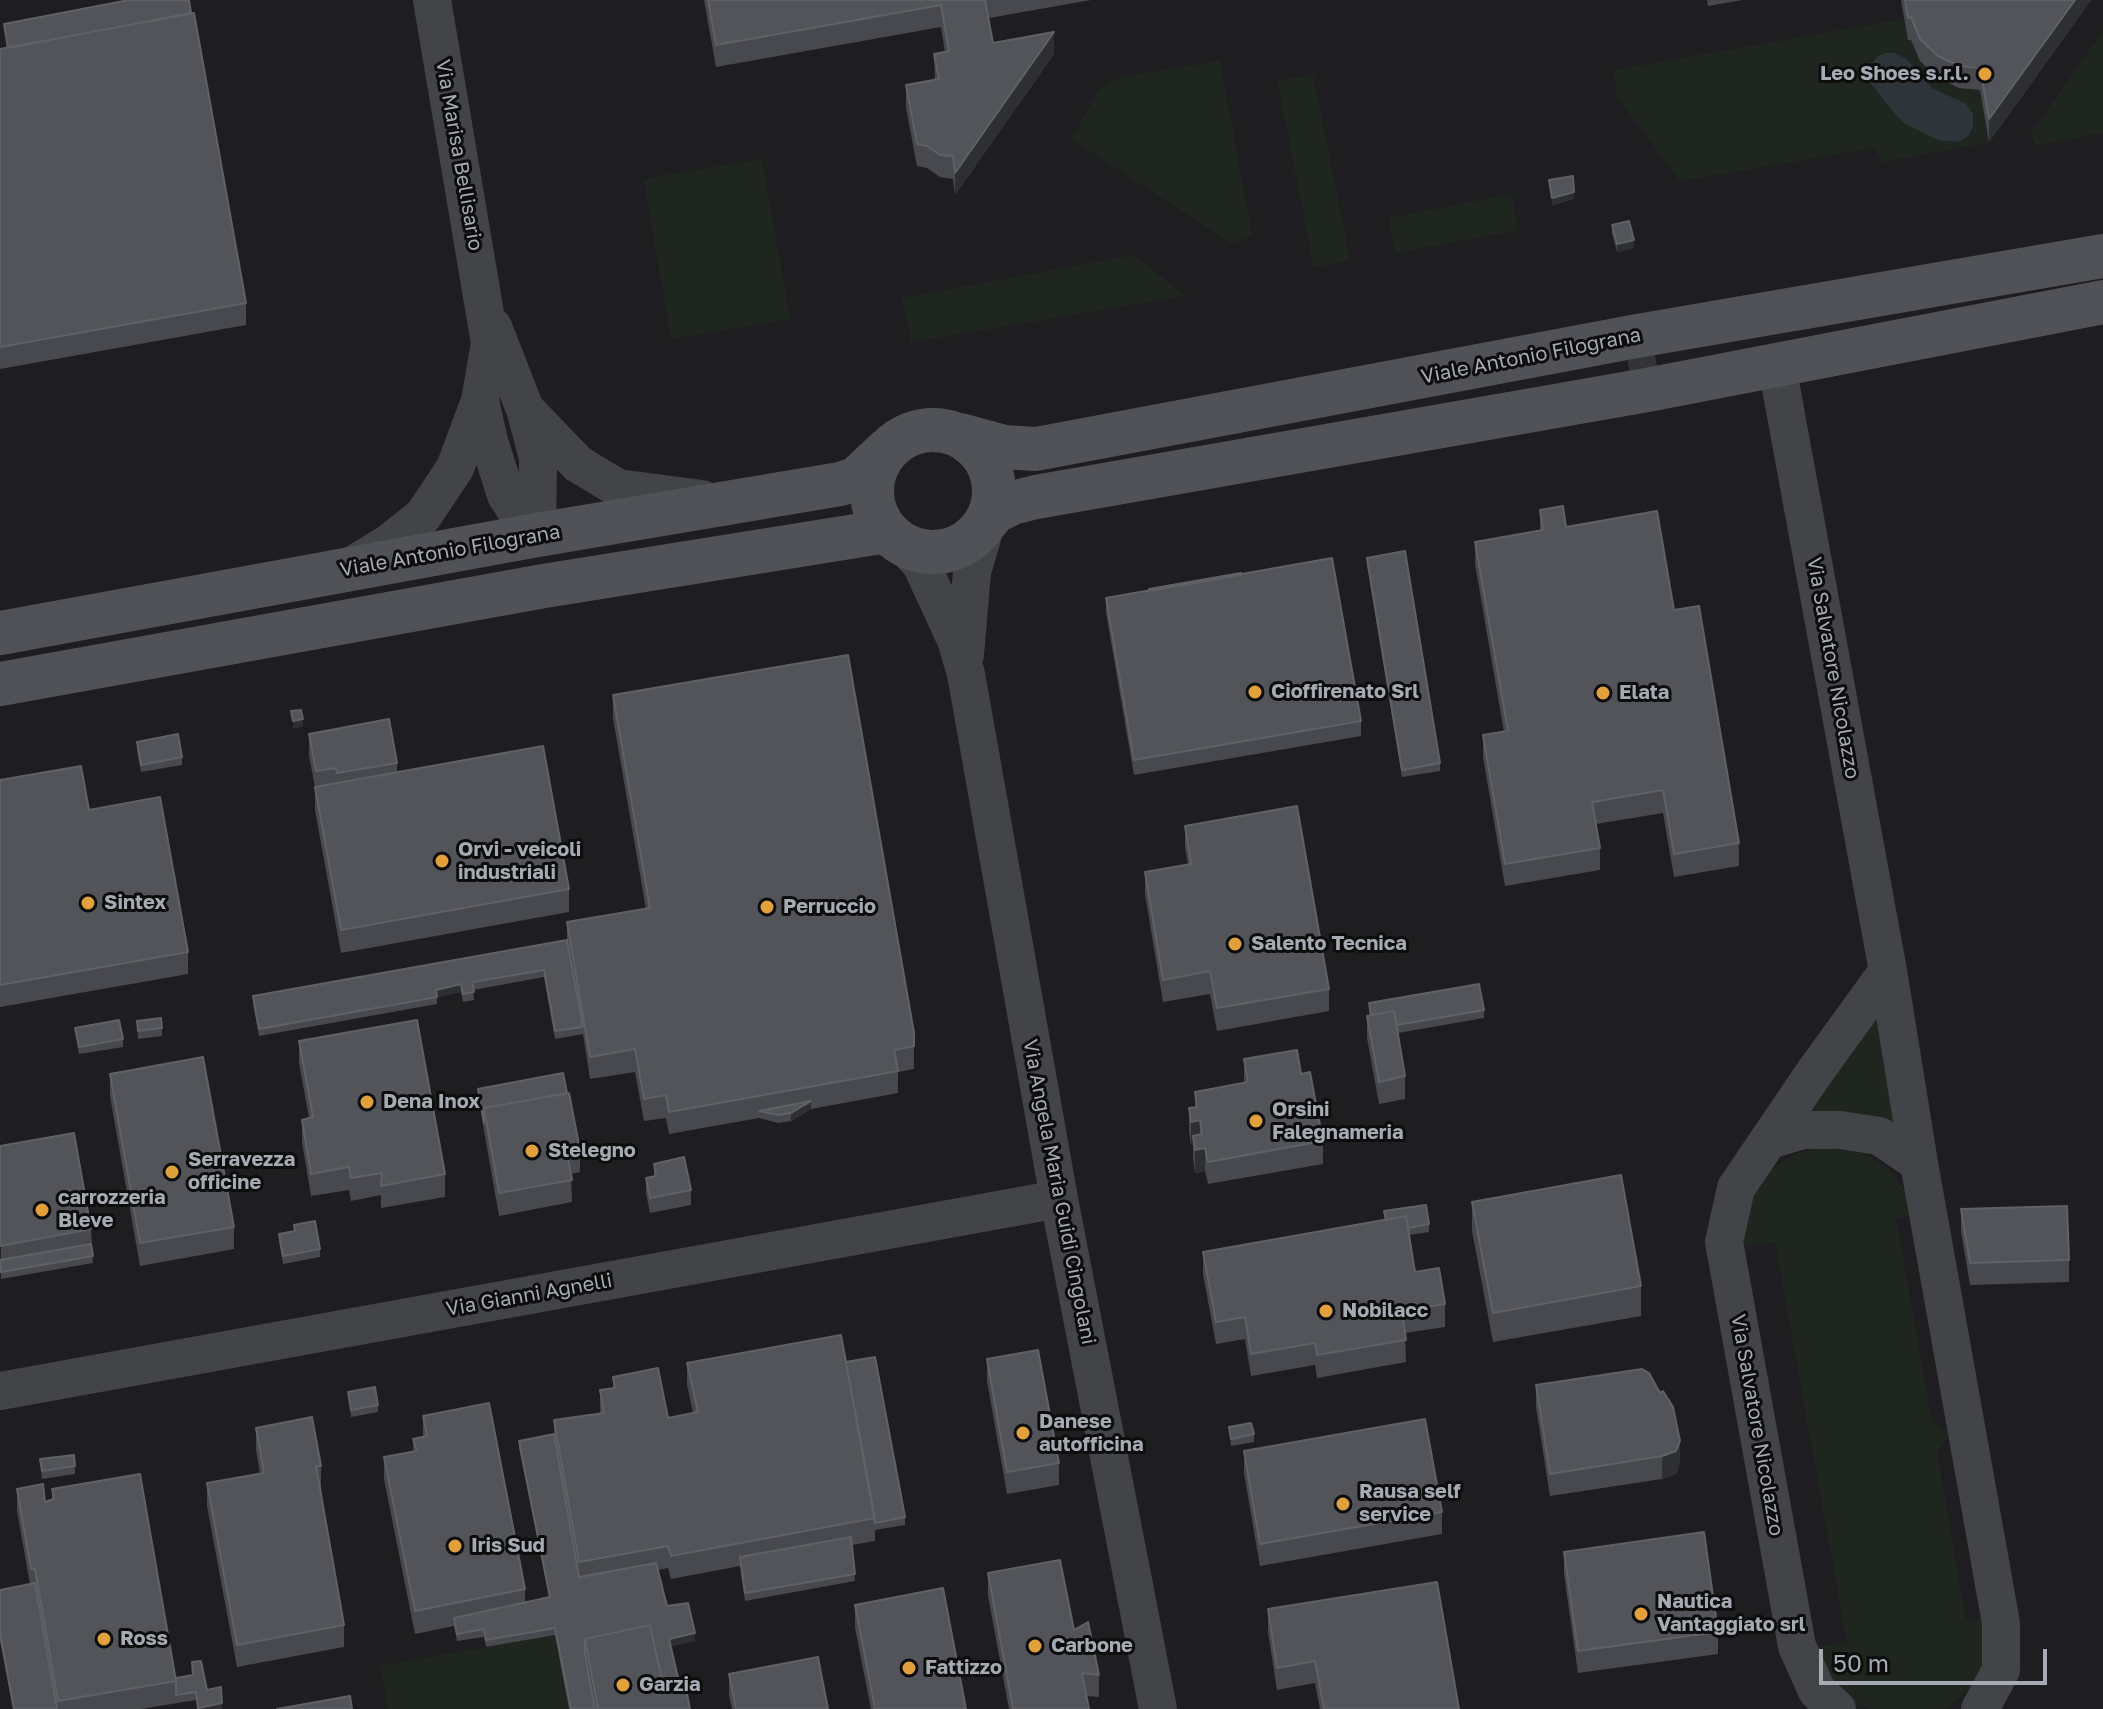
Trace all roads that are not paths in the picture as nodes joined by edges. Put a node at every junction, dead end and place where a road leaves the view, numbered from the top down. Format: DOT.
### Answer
graph roads {
  1 [pos="432,0"];
  2 [pos="2103,256"];
  3 [pos="2103,302"];
  4 [pos="486,309"];
  5 [pos="1637,336"];
  6 [pos="1777,366"];
  7 [pos="1647,390"];
  8 [pos="480,401"];
  9 [pos="525,409"];
  10 [pos="960,435"];
  11 [pos="888,449"];
  12 [pos="733,502"];
  13 [pos="987,521"];
  14 [pos="537,535"];
  15 [pos="894,538"];
  16 [pos="345,570"];
  17 [pos="544,586"];
  18 [pos="0,633"];
  19 [pos="966,674"];
  20 [pos="0,684"];
  21 [pos="1888,971"];
  22 [pos="1769,1140"];
  23 [pos="1919,1163"];
  24 [pos="1059,1199"];
  25 [pos="0,1391"];
  26 [pos="1158,1709"];
  27 [pos="1837,1709"];
  28 [pos="1980,1709"];
  1 -- 4 [label="street, Via Marisa Bellisario"];
  2 -- 5 [label="main road, Viale Antonio Filograna"];
  3 -- 6 [label="main road"];
  4 -- 8 [label="street, Via Marisa Bellisario"];
  4 -- 9 [label="street, Via Marisa Bellisario"];
  5 -- 7 [label="street"];
  5 -- 10 [label="main road, Viale Antonio Filograna"];
  6 -- 7 [label="main road"];
  6 -- 21 [label="street, Via Salvatore Nicolazzo"];
  7 -- 13 [label="main road"];
  8 -- 14 [label="street, Via Marisa Bellisario"];
  8 -- 16 [label="street, Via Marisa Bellisario"];
  9 -- 12 [label="street, Via Marisa Bellisario"];
  9 -- 14 [label="street, Via Marisa Bellisario"];
  10 -- 11 [label="main road"];
  10 -- 13 [label="main road"];
  11 -- 12 [label="main road, Viale Antonio Filograna"];
  11 -- 15 [label="main road"];
  12 -- 14 [label="main road, Viale Antonio Filograna"];
  13 -- 15 [label="main road"];
  13 -- 19 [label="street"];
  14 -- 16 [label="main road, Viale Antonio Filograna"];
  14 -- 17 [label="main road"];
  15 -- 17 [label="main road"];
  15 -- 19 [label="street"];
  16 -- 18 [label="main road, Viale Antonio Filograna"];
  17 -- 20 [label="main road"];
  19 -- 24 [label="street, Via Angela Maria Guidi Cingolani"];
  21 -- 22 [label="street, Via Salvatore Nicolazzo"];
  21 -- 23 [label="street, Via Salvatore Nicolazzo"];
  22 -- 23 [label="street"];
  22 -- 27 [label="street, Via Salvatore Nicolazzo"];
  23 -- 28 [label="street, Via Salvatore Nicolazzo"];
  24 -- 25 [label="street, Via Gianni Agnelli"];
  24 -- 26 [label="street, Via Angela Maria Guidi Cingolani"];
}
